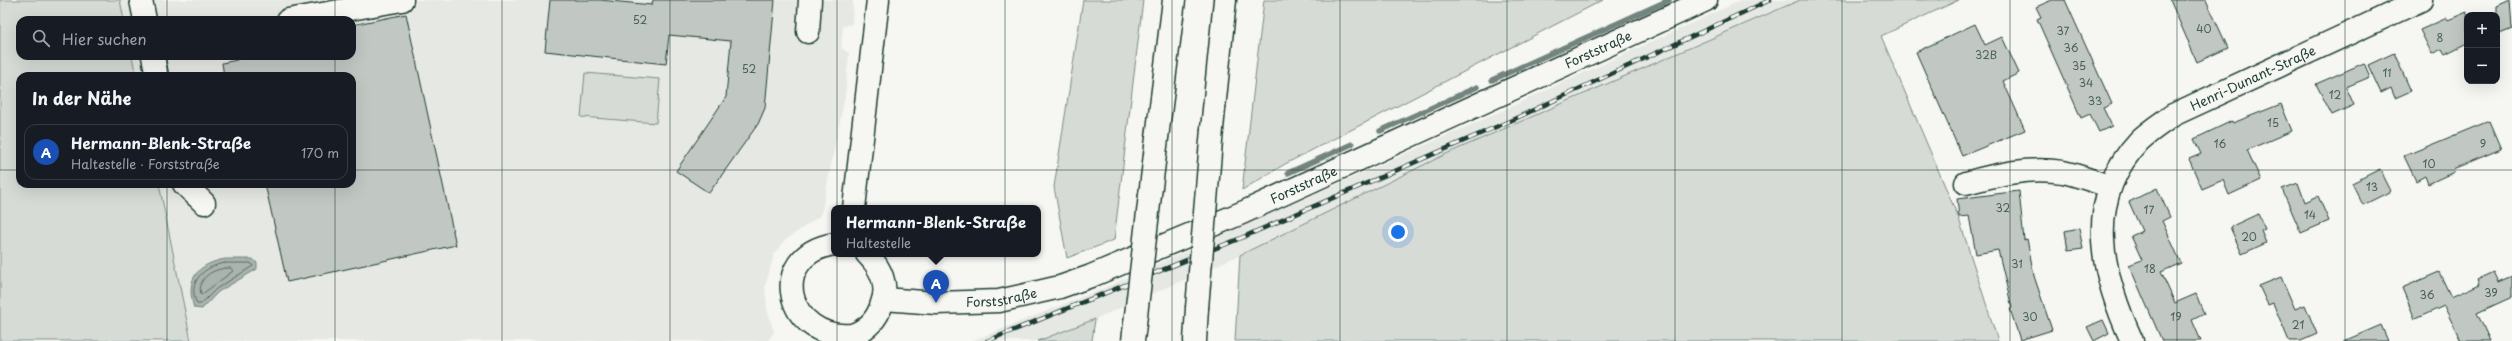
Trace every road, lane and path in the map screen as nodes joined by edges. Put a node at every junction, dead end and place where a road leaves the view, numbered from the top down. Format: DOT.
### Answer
graph roads {
  1 [pos="141,0"];
  2 [pos="402,0"];
  3 [pos="810,0"];
  4 [pos="878,0"];
  5 [pos="1174,0"];
  6 [pos="1225,0"];
  7 [pos="1706,0"];
  8 [pos="2421,0"];
  9 [pos="144,16"];
  10 [pos="311,16"];
  11 [pos="808,32"];
  12 [pos="153,60"];
  13 [pos="156,72"];
  14 [pos="1966,183"];
  15 [pos="2110,186"];
  16 [pos="188,188"];
  17 [pos="204,203"];
  18 [pos="854,205"];
  19 [pos="831,245"];
  20 [pos="869,257"];
  21 [pos="884,299"];
  22 [pos="807,335"];
  23 [pos="1133,341"];
  24 [pos="1195,341"];
  25 [pos="2132,341"];
  1 -- 9 [label="main road"];
  2 -- 10 [label="main road"];
  3 -- 11 [label="main road"];
  4 -- 18 [label="main road"];
  5 -- 23 [label="main road, bridge"];
  6 -- 24 [label="main road, bridge"];
  7 -- 21 [label="main road, Forststraße"];
  8 -- 15 [label="main road, Henri-Dunant-Straße"];
  12 -- 13 [label="main road"];
  14 -- 15 [label="main road"];
  15 -- 25 [label="main road, Henri-Dunant-Straße"];
  16 -- 17 [label="main road"];
  19 -- 22 [label="main road"];
  20 -- 21 [label="main road"];
  21 -- 22 [label="main road"];
}
